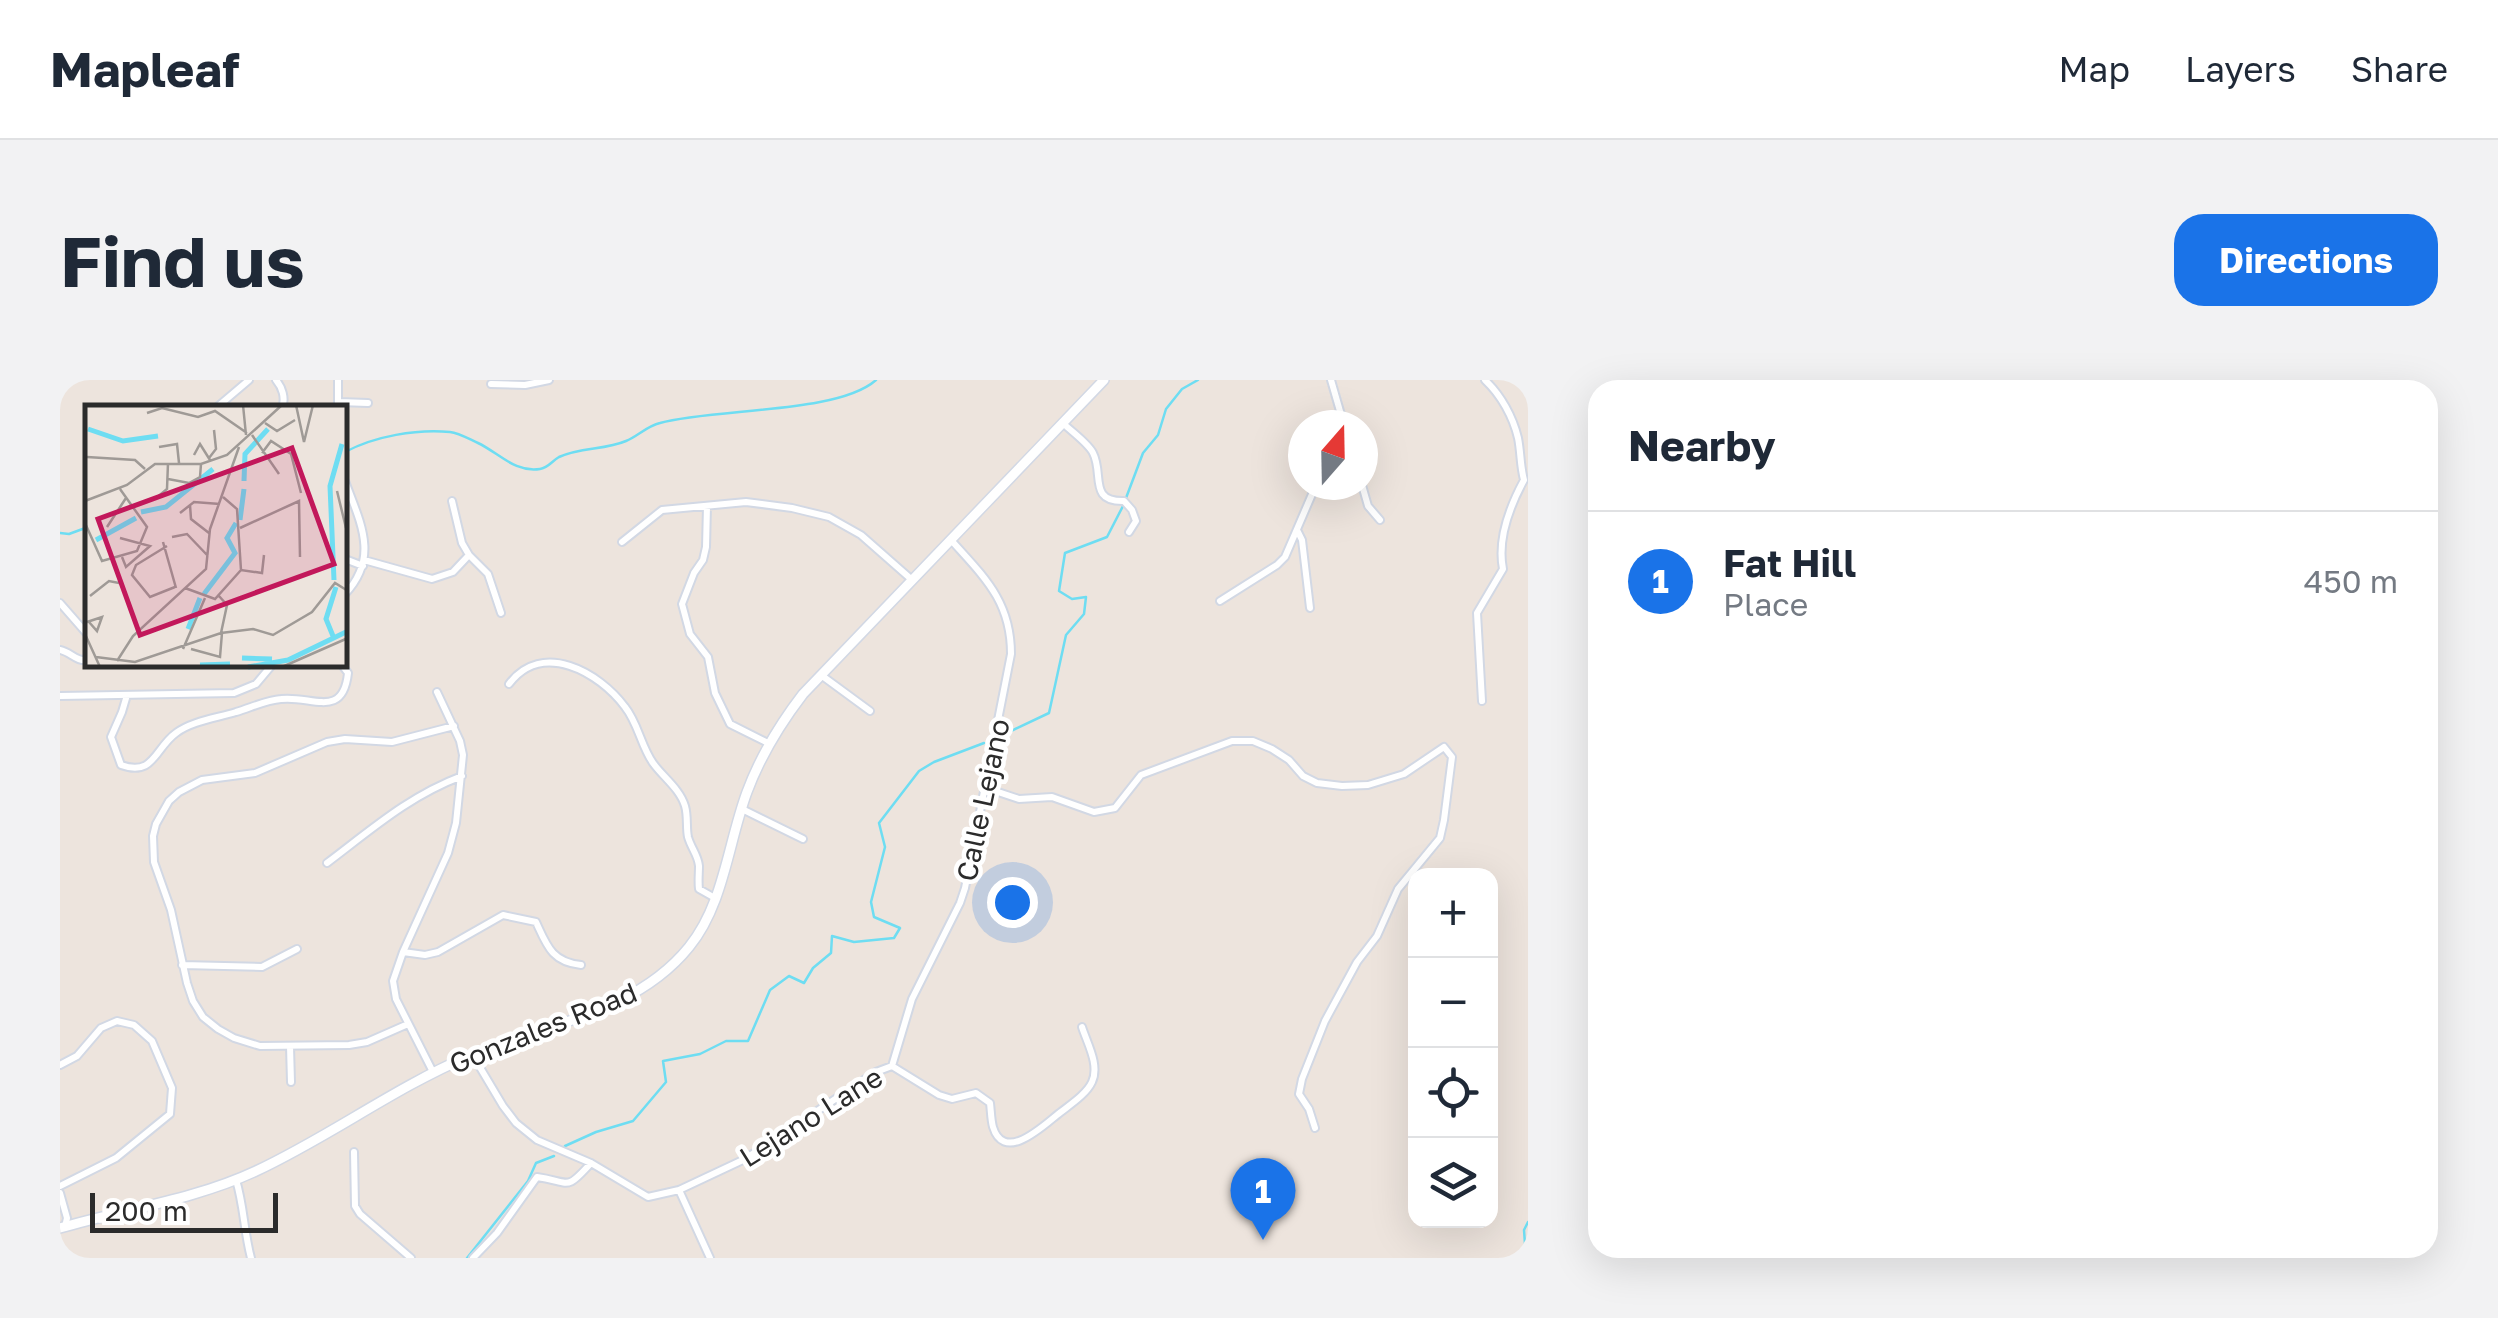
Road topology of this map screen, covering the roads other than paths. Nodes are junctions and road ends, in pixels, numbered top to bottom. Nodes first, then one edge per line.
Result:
1 (249, 380) edge
2 (276, 380) edge
3 (338, 380) edge
4 (549, 380) edge
5 (1104, 380) edge
6 (1331, 380) edge
7 (1485, 380) edge
8 (492, 384) dead end
9 (368, 403) dead end
10 (338, 404) edge
11 (220, 405) edge
12 (282, 405) edge
13 (1340, 410) edge
14 (1064, 424) junction
15 (348, 489) edge
16 (1309, 500) edge
17 (1366, 500) edge
18 (452, 501) dead end
19 (708, 505) junction
20 (1380, 520) dead end
21 (1296, 528) junction
22 (1129, 532) dead end
23 (951, 540) junction
24 (622, 542) dead end
25 (468, 555) junction
26 (348, 560) edge
27 (363, 563) junction
28 (911, 580) junction
29 (348, 591) edge
30 (1220, 601) dead end
31 (60, 603) edge
32 (1310, 608) dead end
33 (501, 613) dead end
34 (85, 632) edge
35 (60, 650) edge
36 (85, 660) edge
37 (270, 668) edge
38 (344, 668) edge
39 (820, 674) junction
40 (509, 684) dead end
41 (437, 692) dead end
42 (127, 695) junction
43 (60, 696) edge
44 (1482, 700) dead end
45 (870, 711) dead end
46 (454, 726) junction
47 (770, 744) junction
48 (462, 776) junction
49 (986, 788) junction
50 (742, 808) junction
51 (803, 839) dead end
52 (327, 863) dead end
53 (715, 898) junction
54 (297, 949) dead end
55 (403, 952) junction
56 (182, 965) junction
57 (581, 965) dead end
58 (408, 1024) junction
59 (1082, 1028) dead end
60 (290, 1046) junction
61 (472, 1054) junction
62 (60, 1065) edge
63 (892, 1066) junction
64 (433, 1072) junction
65 (292, 1082) dead end
66 (1315, 1128) dead end
67 (354, 1152) dead end
68 (590, 1163) junction
69 (236, 1180) junction
70 (60, 1189) edge
71 (679, 1190) junction
72 (62, 1225) edge
73 (251, 1258) edge
74 (411, 1258) edge
75 (474, 1258) edge
76 (710, 1258) edge

1 - 11 street
2 - 12 street
3 - 10 street
4 - 8 street
5 - 14 street, Gonzales Road
6 - 13 street
7 - 44 street
9 - 10 street
14 - 22 street
14 - 23 street, Gonzales Road
15 - 27 street
16 - 21 street
17 - 20 street
18 - 25 street
19 - 24 street
19 - 28 street
19 - 47 street
21 - 30 street
21 - 32 street
23 - 28 street, Gonzales Road
23 - 49 street, Calle Lejano
25 - 27 street
25 - 33 street
26 - 27 street
27 - 29 street
28 - 39 street, Gonzales Road
31 - 34 street
35 - 36 street
37 - 42 street
38 - 42 street
39 - 45 street
39 - 47 street, Gonzales Road
40 - 53 street
41 - 46 street
42 - 43 street
46 - 48 street
46 - 56 street
47 - 50 street, Gonzales Road
48 - 52 street
48 - 55 street
49 - 63 street, Calle Lejano
49 - 66 street
50 - 51 street
50 - 53 street, Gonzales Road
53 - 61 street, Gonzales Road
54 - 56 street
55 - 57 street
55 - 58 street
56 - 60 street
58 - 60 street
58 - 64 street
59 - 63 street, Lejano Lane
60 - 65 street
61 - 64 street, Gonzales Road
61 - 68 street, Lejano Lane
62 - 70 street
63 - 71 street, Lejano Lane
64 - 69 street, Gonzales Road
67 - 74 street
68 - 71 street, Lejano Lane
68 - 75 street
69 - 72 street, Gonzales Road
69 - 73 street
70 - 72 street
71 - 76 street

